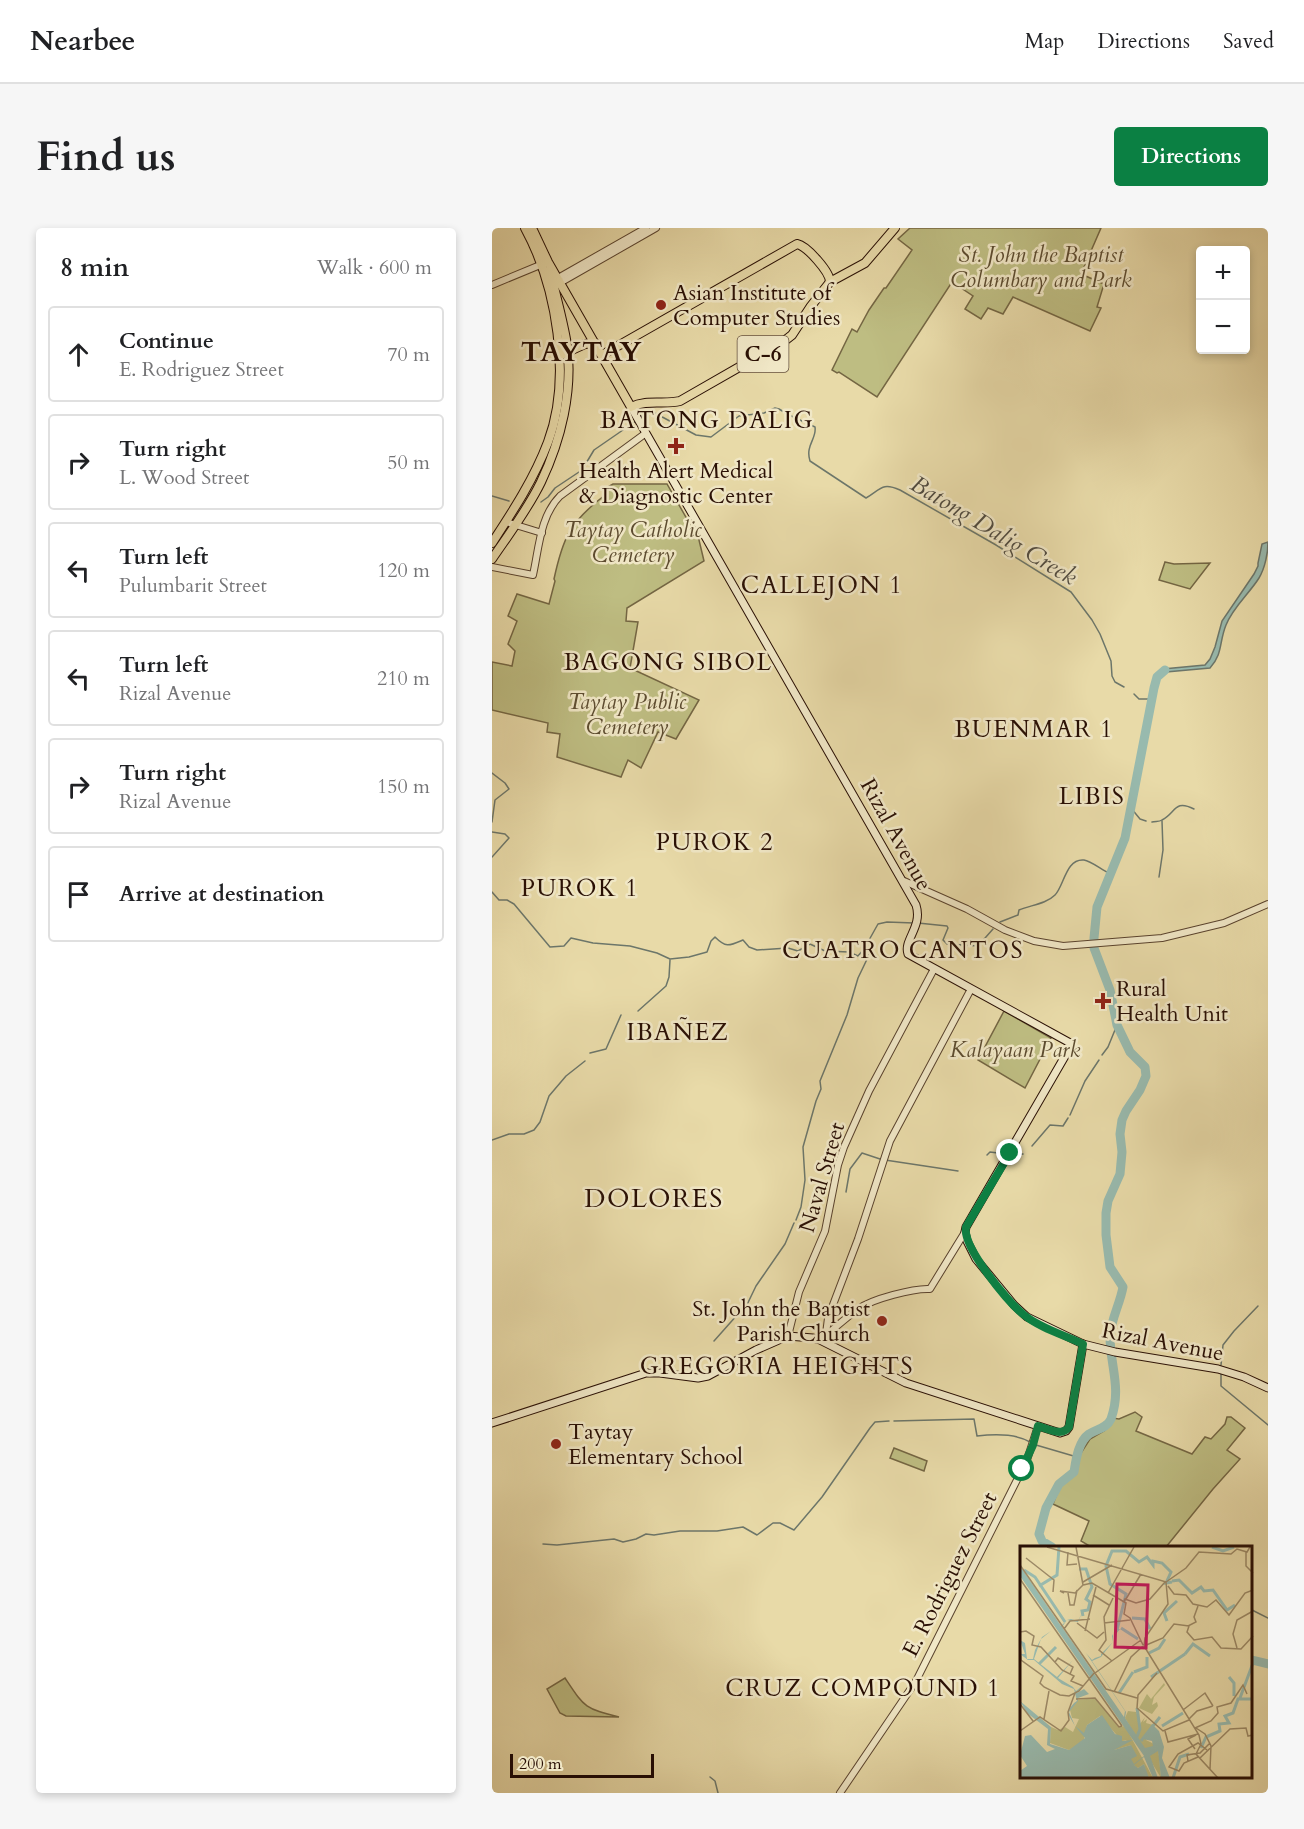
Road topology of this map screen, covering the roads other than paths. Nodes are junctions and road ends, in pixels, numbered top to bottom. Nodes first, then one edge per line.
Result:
1 (646, 228) edge
2 (656, 228) edge
3 (894, 228) edge
4 (528, 229) edge
5 (545, 263) junction
6 (826, 271) junction
7 (846, 273) junction
8 (830, 282) junction
9 (557, 283) junction
10 (492, 285) edge
11 (556, 309) junction
12 (595, 343) junction
13 (563, 354) junction
14 (602, 355) junction
15 (632, 407) junction
16 (646, 433) junction
17 (506, 522) junction
18 (514, 526) junction
19 (542, 532) junction
20 (492, 543) edge
21 (492, 559) edge
22 (492, 567) edge
23 (904, 881) junction
24 (1268, 904) edge
25 (934, 969) junction
26 (971, 989) junction
27 (965, 1232) junction
28 (788, 1336) junction
29 (823, 1337) junction
30 (1083, 1344) junction
31 (1268, 1388) edge
32 (492, 1423) edge
33 (1038, 1426) junction
34 (840, 1793) edge

1 - 9 street
2 - 9 street
3 - 7 main road, C-6
4 - 5 main road, Rizal Avenue
4 - 5 main road, Rizal Avenue
5 - 9 main road, Rizal Avenue
5 - 10 street
5 - 11 main road
6 - 7 main road
6 - 8 main road
6 - 14 main road
7 - 8 main road, C-6
8 - 15 main road, C-6
9 - 11 main road
9 - 12 main road, Rizal Avenue
11 - 13 main road
12 - 13 main road
12 - 14 main road, Rizal Avenue
13 - 17 main road
13 - 18 main road
14 - 15 main road, Rizal Avenue
15 - 16 main road, Rizal Avenue
16 - 19 street
16 - 23 main road, Rizal Avenue
17 - 18 street
17 - 20 main road
18 - 19 street
18 - 21 main road
19 - 22 street
23 - 24 street
23 - 25 main road, Rizal Avenue
25 - 26 main road, Rizal Avenue
25 - 28 street, Naval Street
26 - 27 main road, Rizal Avenue
26 - 29 street
27 - 29 street
27 - 30 main road, Rizal Avenue
28 - 29 main road
28 - 32 main road
29 - 33 main road
30 - 31 main road, Rizal Avenue
30 - 33 main road
33 - 34 street, E. Rodriguez Street

